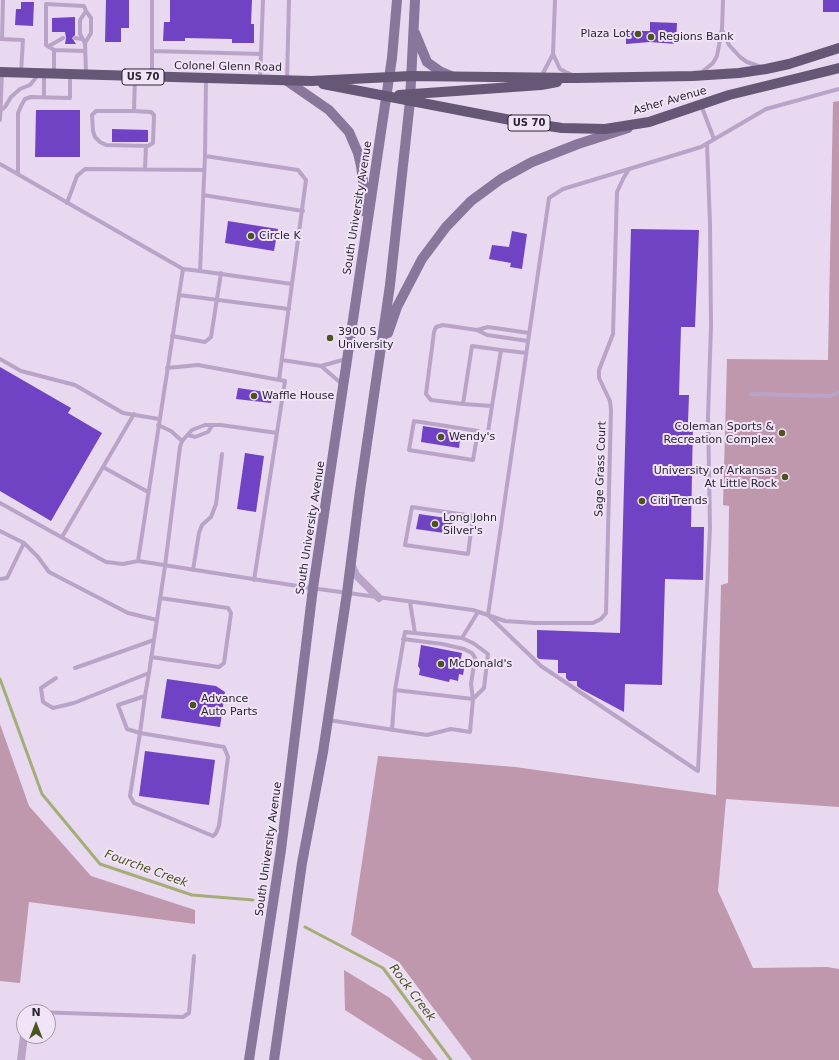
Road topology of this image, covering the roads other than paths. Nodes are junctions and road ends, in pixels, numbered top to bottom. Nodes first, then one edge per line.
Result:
1 (3, 0) edge
2 (152, 0) edge
3 (263, 0) edge
4 (289, 0) edge
5 (397, 0) edge
6 (416, 0) edge
7 (555, 0) edge
8 (723, 0) edge
9 (86, 11) junction
10 (722, 29) junction
11 (414, 30) junction
12 (63, 38) dead end
13 (75, 38) dead end
14 (82, 38) junction
15 (1, 39) edge
16 (85, 43) junction
17 (49, 46) junction
18 (839, 48) edge
19 (54, 50) junction
20 (85, 51) junction
21 (152, 51) junction
22 (260, 54) junction
23 (553, 54) junction
24 (839, 68) edge
25 (766, 69) junction
26 (1, 73) edge
27 (21, 73) junction
28 (45, 74) junction
29 (70, 76) junction
30 (86, 76) junction
31 (390, 76) junction
32 (411, 76) junction
33 (451, 76) junction
34 (693, 76) junction
35 (135, 77) junction
36 (541, 77) junction
37 (152, 78) junction
38 (576, 78) junction
39 (206, 79) junction
40 (260, 80) junction
41 (287, 81) junction
42 (311, 81) junction
43 (839, 89) edge
44 (386, 96) junction
45 (44, 97) junction
46 (411, 97) junction
47 (701, 105) junction
48 (0, 111) edge
49 (134, 112) junction
50 (0, 120) edge
51 (649, 122) junction
52 (714, 139) junction
53 (707, 144) junction
54 (146, 146) junction
55 (205, 156) junction
56 (0, 164) edge
57 (629, 168) junction
58 (146, 169) junction
59 (204, 170) junction
60 (18, 174) junction
61 (203, 195) junction
62 (67, 203) junction
63 (302, 211) junction
64 (364, 244) junction
65 (183, 269) junction
66 (200, 271) junction
67 (221, 273) junction
68 (292, 284) junction
69 (179, 295) junction
70 (217, 300) junction
71 (289, 309) junction
72 (477, 330) junction
73 (529, 333) junction
74 (172, 336) junction
75 (528, 341) junction
76 (501, 350) junction
77 (526, 353) junction
78 (0, 359) edge
79 (348, 359) junction
80 (282, 360) junction
81 (321, 366) junction
82 (167, 368) junction
83 (377, 375) junction
84 (279, 380) junction
85 (344, 385) junction
86 (839, 392) edge
87 (751, 394) dead end
88 (463, 404) junction
89 (492, 406) junction
90 (134, 414) junction
91 (159, 419) junction
92 (158, 426) junction
93 (212, 426) junction
94 (488, 432) dead end
95 (277, 433) junction
96 (188, 435) junction
97 (182, 441) junction
98 (222, 454) dead end
99 (473, 460) joint
100 (103, 467) junction
101 (148, 492) junction
102 (0, 503) edge
103 (0, 532) edge
104 (62, 537) junction
105 (24, 543) junction
106 (405, 545) joint
107 (138, 561) junction
108 (351, 564) junction
109 (165, 566) junction
110 (193, 570) junction
111 (0, 579) edge
112 (254, 580) junction
113 (313, 588) junction
114 (347, 593) junction
115 (160, 598) junction
116 (378, 598) junction
117 (410, 602) junction
118 (478, 612) junction
119 (488, 615) junction
120 (157, 620) junction
121 (415, 633) junction
122 (462, 638) junction
123 (154, 640) junction
124 (403, 640) junction
125 (151, 656) junction
126 (75, 668) dead end
127 (149, 673) junction
128 (56, 678) dead end
129 (395, 690) junction
130 (146, 696) junction
131 (473, 699) junction
132 (328, 720) junction
133 (392, 730) junction
134 (140, 733) junction
135 (194, 956) dead end
136 (56, 1013) edge
137 (23, 1044) edge
138 (20, 1060) edge
139 (249, 1060) edge
140 (274, 1060) edge

1 - 15 lane
2 - 21 lane
3 - 22 lane
4 - 41 lane
5 - 31 main road, South University Avenue
6 - 11 main road
7 - 23 lane
8 - 10 lane
9 - 14 lane
9 - 16 lane
9 - 17 lane
10 - 25 lane
10 - 34 lane
11 - 32 main road
11 - 33 main road
12 - 17 lane
13 - 14 lane
14 - 16 lane
15 - 27 lane
16 - 20 lane
17 - 19 lane
18 - 25 main road, Asher Avenue / US 70
19 - 20 lane
19 - 28 lane
20 - 30 lane
21 - 22 lane
21 - 37 lane
22 - 40 lane
23 - 36 lane
23 - 38 lane
24 - 47 main road, Asher Avenue / US 70
25 - 34 main road, Asher Avenue / US 70
26 - 27 main road, Colonel Glenn Road / US 70
26 - 48 lane
27 - 28 main road, Colonel Glenn Road / US 70
28 - 29 main road, Colonel Glenn Road / US 70
28 - 45 lane
28 - 48 lane
29 - 30 main road, Colonel Glenn Road / US 70
29 - 45 lane
30 - 35 main road, Colonel Glenn Road / US 70
31 - 32 main road, Asher Avenue / US 70
31 - 42 main road, Colonel Glenn Road / US 70
31 - 44 main road, South University Avenue
32 - 33 main road, Asher Avenue / US 70
32 - 46 main road
33 - 36 main road, Asher Avenue / US 70
34 - 38 main road, Asher Avenue / US 70
35 - 37 main road, Colonel Glenn Road / US 70
35 - 49 lane
36 - 38 main road, Asher Avenue / US 70
37 - 39 main road, Colonel Glenn Road / US 70
38 - 46 main road
39 - 40 main road, Colonel Glenn Road / US 70
39 - 55 lane
40 - 41 main road, Colonel Glenn Road / US 70
41 - 42 main road, Colonel Glenn Road / US 70
41 - 64 main road
42 - 44 main road, Colonel Glenn Road / US 70
43 - 52 lane
44 - 46 main road, Colonel Glenn Road
44 - 64 main road, South University Avenue
45 - 60 lane
46 - 51 main road, Asher Avenue / US 70
46 - 83 main road
47 - 51 main road, Asher Avenue / US 70
47 - 52 lane
48 - 50 lane
49 - 54 lane
49 - 54 lane
51 - 83 main road
52 - 53 lane
53 - 57 lane
53 - 119 lane
54 - 58 lane
55 - 59 lane
55 - 63 lane
56 - 60 lane
57 - 73 lane
57 - 119 lane, Sage Grass Court
58 - 59 lane
58 - 62 lane
59 - 61 lane
60 - 62 lane
61 - 63 lane
61 - 66 lane
62 - 65 lane
63 - 68 lane
64 - 79 main road, South University Avenue
65 - 66 lane
65 - 69 lane
66 - 67 lane
67 - 68 lane
67 - 70 lane
68 - 71 lane
69 - 70 lane
69 - 74 lane
70 - 71 lane
70 - 74 lane
71 - 80 lane
72 - 73 lane
72 - 75 lane
72 - 88 lane
73 - 75 lane
74 - 82 lane
75 - 77 lane
76 - 77 lane
76 - 88 lane
76 - 89 lane
77 - 119 lane
78 - 90 lane
79 - 81 lane
79 - 85 main road, South University Avenue
80 - 81 lane
80 - 84 lane
81 - 85 lane
82 - 84 lane
82 - 91 lane
83 - 108 main road
84 - 95 lane
85 - 113 main road, South University Avenue
86 - 87 lane
88 - 89 lane
89 - 94 lane
90 - 91 lane
90 - 100 lane
91 - 92 lane
92 - 97 lane
92 - 101 lane
93 - 95 lane
93 - 96 lane
93 - 96 lane
95 - 112 lane
96 - 97 lane
97 - 109 lane
98 - 110 lane
99 - 99 lane
100 - 101 lane
100 - 104 lane
101 - 107 lane
102 - 104 lane, Sage Grass Court
103 - 105 lane
104 - 107 lane, Sage Grass Court
105 - 111 lane
105 - 120 lane
106 - 106 lane
107 - 109 lane, Sage Grass Court
108 - 114 main road
108 - 116 street
109 - 110 lane, Sage Grass Court
109 - 115 lane
110 - 112 lane, Sage Grass Court
112 - 113 lane, Sage Grass Court
113 - 114 lane, Sage Grass Court
113 - 139 main road, South University Avenue
114 - 116 lane, Sage Grass Court
114 - 132 main road
115 - 120 lane
115 - 125 lane
116 - 117 lane, Sage Grass Court
117 - 118 lane, Sage Grass Court
117 - 121 lane
118 - 119 lane, Sage Grass Court
118 - 122 lane
120 - 123 lane
121 - 122 lane
121 - 124 lane
122 - 131 lane
123 - 125 lane
123 - 126 lane
124 - 129 lane
124 - 131 lane
125 - 127 lane
127 - 128 lane
127 - 130 lane
129 - 131 lane
129 - 133 lane
130 - 134 lane
130 - 134 lane
131 - 133 lane
132 - 133 lane
132 - 140 main road
134 - 134 lane
135 - 136 lane
137 - 138 street

